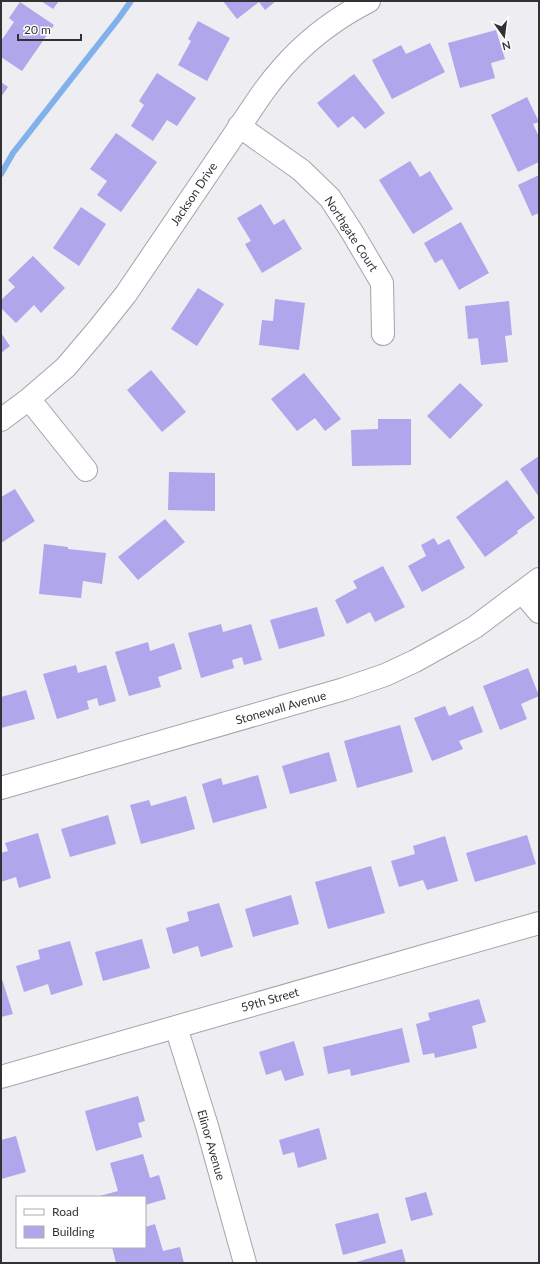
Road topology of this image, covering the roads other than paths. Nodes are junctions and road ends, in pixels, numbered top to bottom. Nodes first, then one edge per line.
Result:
1 (369, 1) edge
2 (239, 126) junction
3 (383, 334) dead end
4 (29, 400) junction
5 (1, 420) edge
6 (86, 470) dead end
7 (539, 579) edge
8 (522, 592) junction
9 (539, 612) edge
10 (1, 788) edge
11 (539, 923) edge
12 (176, 1027) junction
13 (1, 1077) edge
14 (244, 1263) edge

1 - 2 street, Jackson Drive
2 - 3 street, Northgate Court
2 - 4 street, Jackson Drive
4 - 5 street, Jackson Drive
4 - 6 street
7 - 8 street, Stonewall Avenue
8 - 9 street
8 - 10 street, Stonewall Avenue
11 - 12 street, 59th Street
12 - 13 street, 59th Street
12 - 14 street, Elinor Avenue

